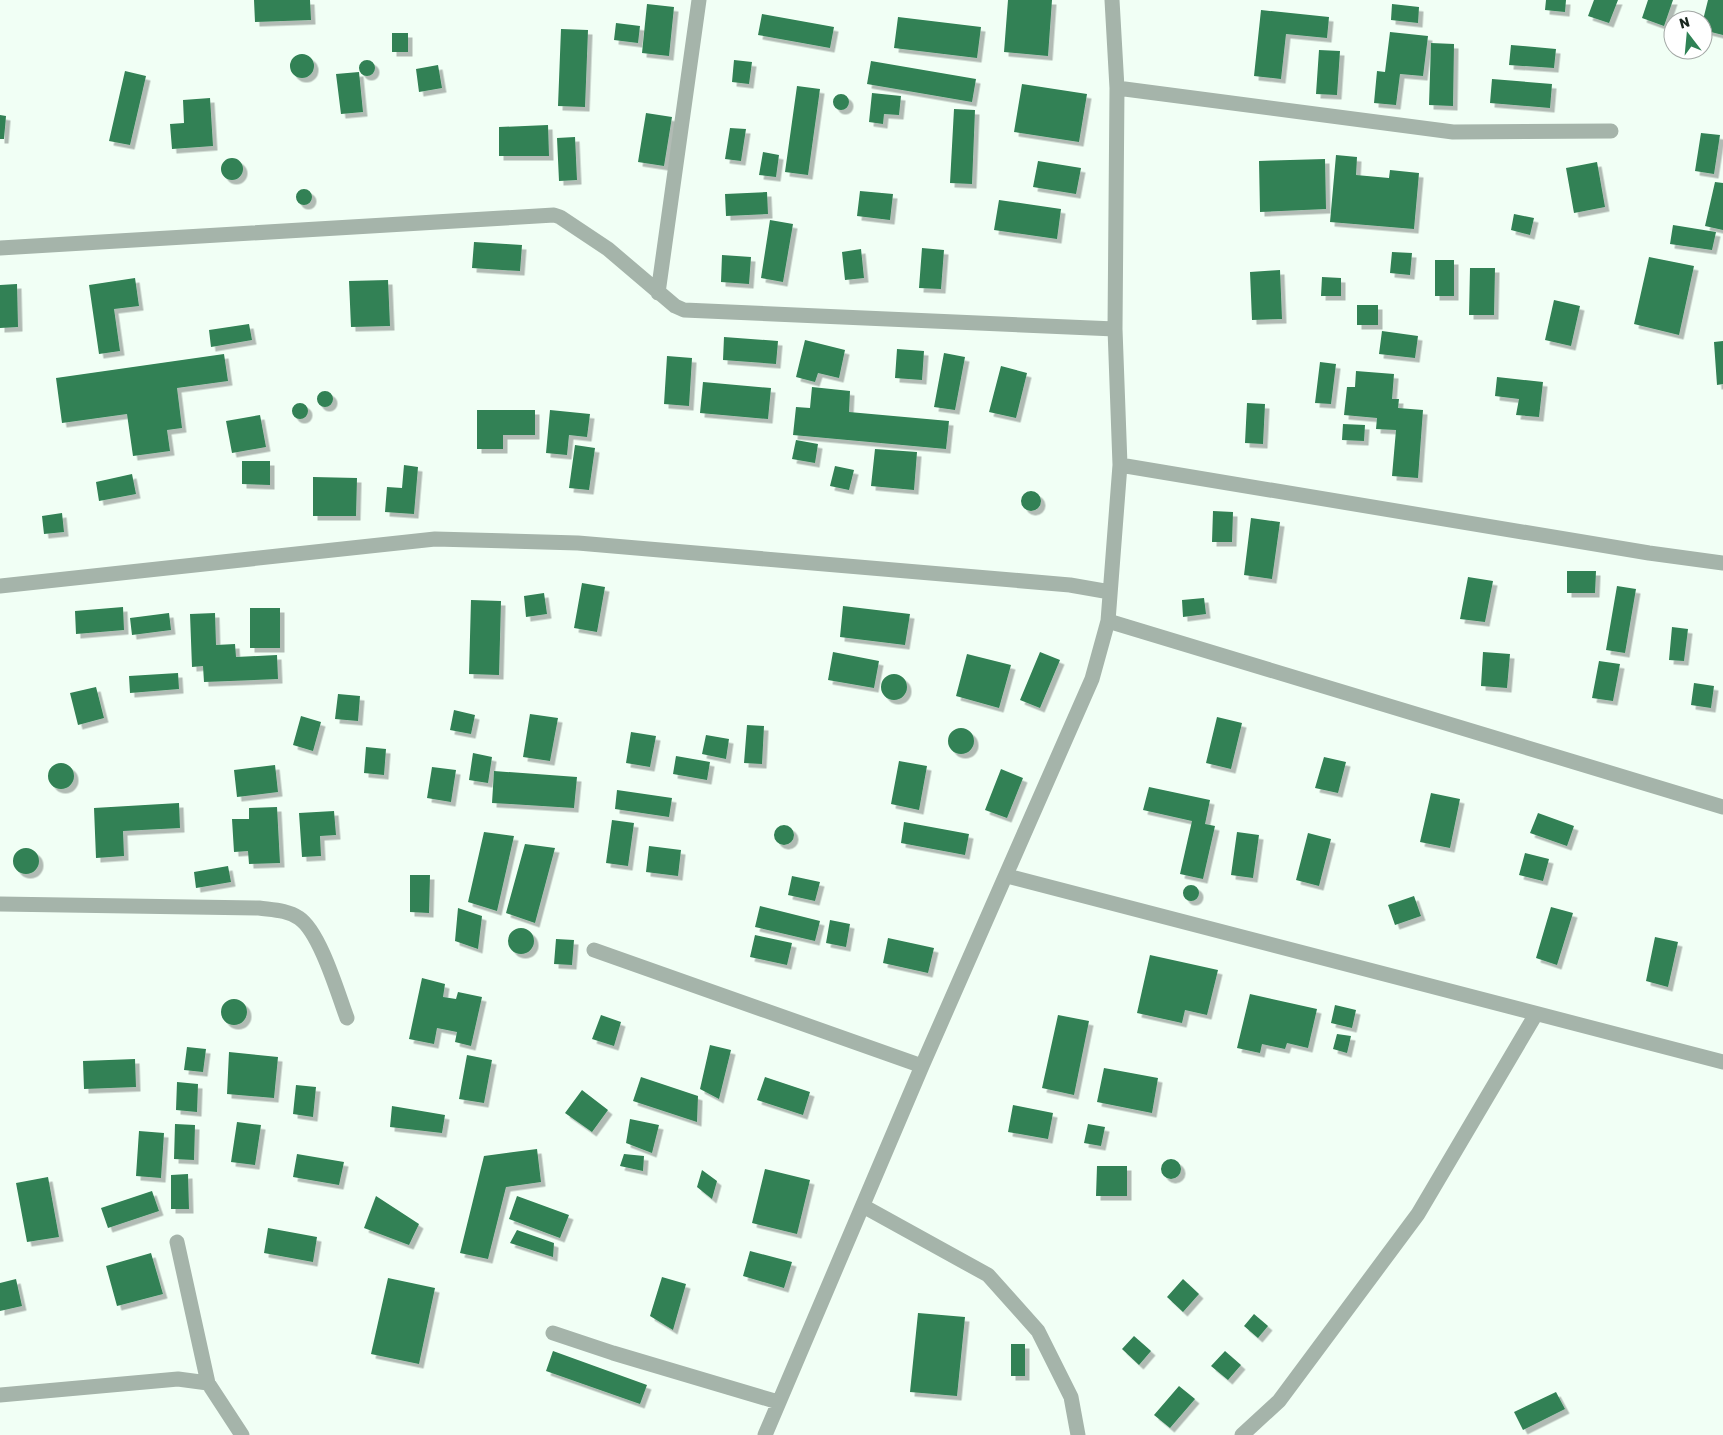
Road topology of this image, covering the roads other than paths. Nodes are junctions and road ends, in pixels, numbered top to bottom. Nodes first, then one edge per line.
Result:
1 (699, 0) edge
2 (1112, 0) edge
3 (1117, 88) junction
4 (1611, 130) dead end
5 (0, 248) edge
6 (658, 292) junction
7 (1116, 329) junction
8 (1120, 465) junction
9 (1723, 563) edge
10 (0, 586) edge
11 (1110, 592) junction
12 (1108, 621) junction
13 (1723, 807) edge
14 (1007, 876) junction
15 (0, 904) edge
16 (594, 950) dead end
17 (1536, 1014) junction
18 (347, 1018) dead end
19 (1723, 1062) edge
20 (922, 1066) junction
21 (863, 1206) junction
22 (177, 1242) dead end
23 (553, 1333) dead end
24 (208, 1383) junction
25 (0, 1395) edge
26 (778, 1402) junction
27 (242, 1435) edge
28 (765, 1435) edge
29 (1078, 1435) edge
30 (1242, 1435) edge

1 - 6 street
2 - 3 street
3 - 4 street
3 - 7 street
5 - 6 street
6 - 7 street
7 - 8 street
8 - 9 street
8 - 11 street
10 - 11 street
11 - 12 street
12 - 13 street
12 - 14 street
14 - 17 street
14 - 20 street
15 - 18 street
16 - 20 street
17 - 19 street
17 - 30 street
20 - 21 street
21 - 26 street
21 - 29 street
22 - 24 street
23 - 26 street
24 - 25 street
24 - 27 street
26 - 28 street

